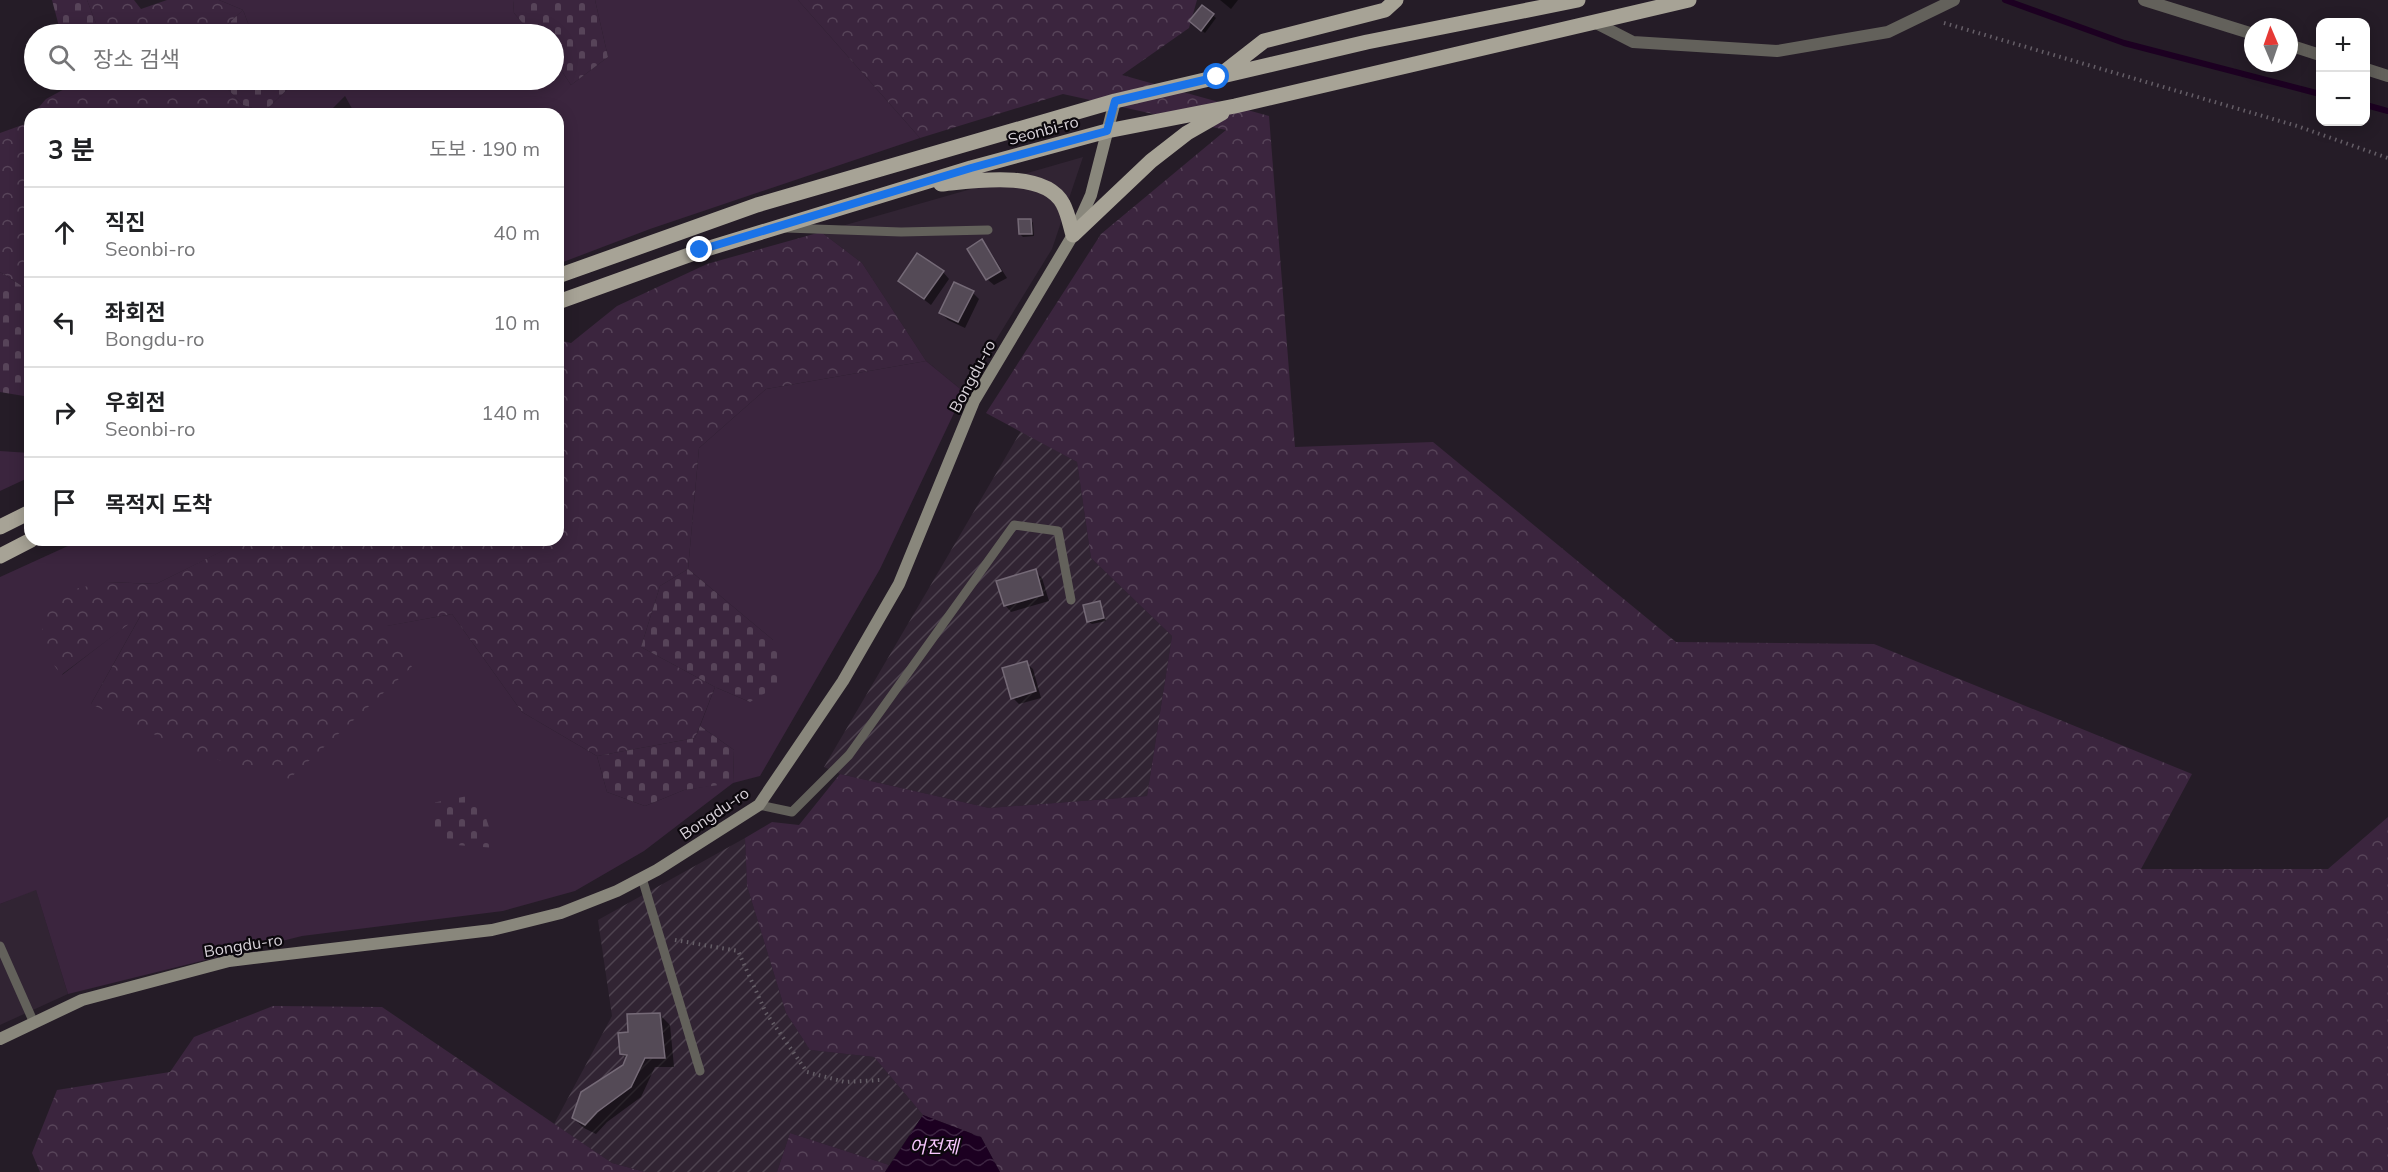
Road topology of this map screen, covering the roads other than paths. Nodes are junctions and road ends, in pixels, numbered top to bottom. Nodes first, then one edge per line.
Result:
1 (1396, 0) edge
2 (1578, 0) edge
3 (1689, 0) edge
4 (2144, 0) edge
5 (1951, 1) edge
6 (1594, 22) junction
7 (2244, 31) edge
8 (2298, 48) edge
9 (2316, 54) edge
10 (2370, 70) edge
11 (2388, 76) edge
12 (1217, 77) junction
13 (1115, 101) junction
14 (1235, 106) junction
15 (1107, 131) junction
16 (906, 188) junction
17 (775, 228) junction
18 (988, 230) dead end
19 (1073, 235) junction
20 (564, 274) edge
21 (564, 300) edge
22 (24, 515) edge
23 (0, 527) edge
24 (24, 544) edge
25 (0, 556) edge
26 (1071, 600) dead end
27 (759, 804) junction
28 (642, 878) junction
29 (0, 946) edge
30 (34, 1023) junction
31 (0, 1039) edge
32 (700, 1071) dead end

1 - 12 main road
2 - 12 main road, Seonbi-ro
3 - 6 main road, Seonbi-ro
4 - 7 street
5 - 6 street
6 - 14 main road, Seonbi-ro
8 - 9 street
10 - 11 street
12 - 13 main road, Seonbi-ro
13 - 15 main road, Bongdu-ro
13 - 20 main road, Seonbi-ro
14 - 15 main road, Seonbi-ro
14 - 19 main road
15 - 16 main road, Seonbi-ro
15 - 19 main road, Bongdu-ro
16 - 17 main road, Seonbi-ro
16 - 19 main road
17 - 18 lane
17 - 21 main road, Seonbi-ro
19 - 27 main road, Bongdu-ro
22 - 23 main road
24 - 25 main road
26 - 27 lane
27 - 28 main road, Bongdu-ro
28 - 30 main road, Bongdu-ro
28 - 32 lane
29 - 30 lane
30 - 31 main road, Bongdu-ro

